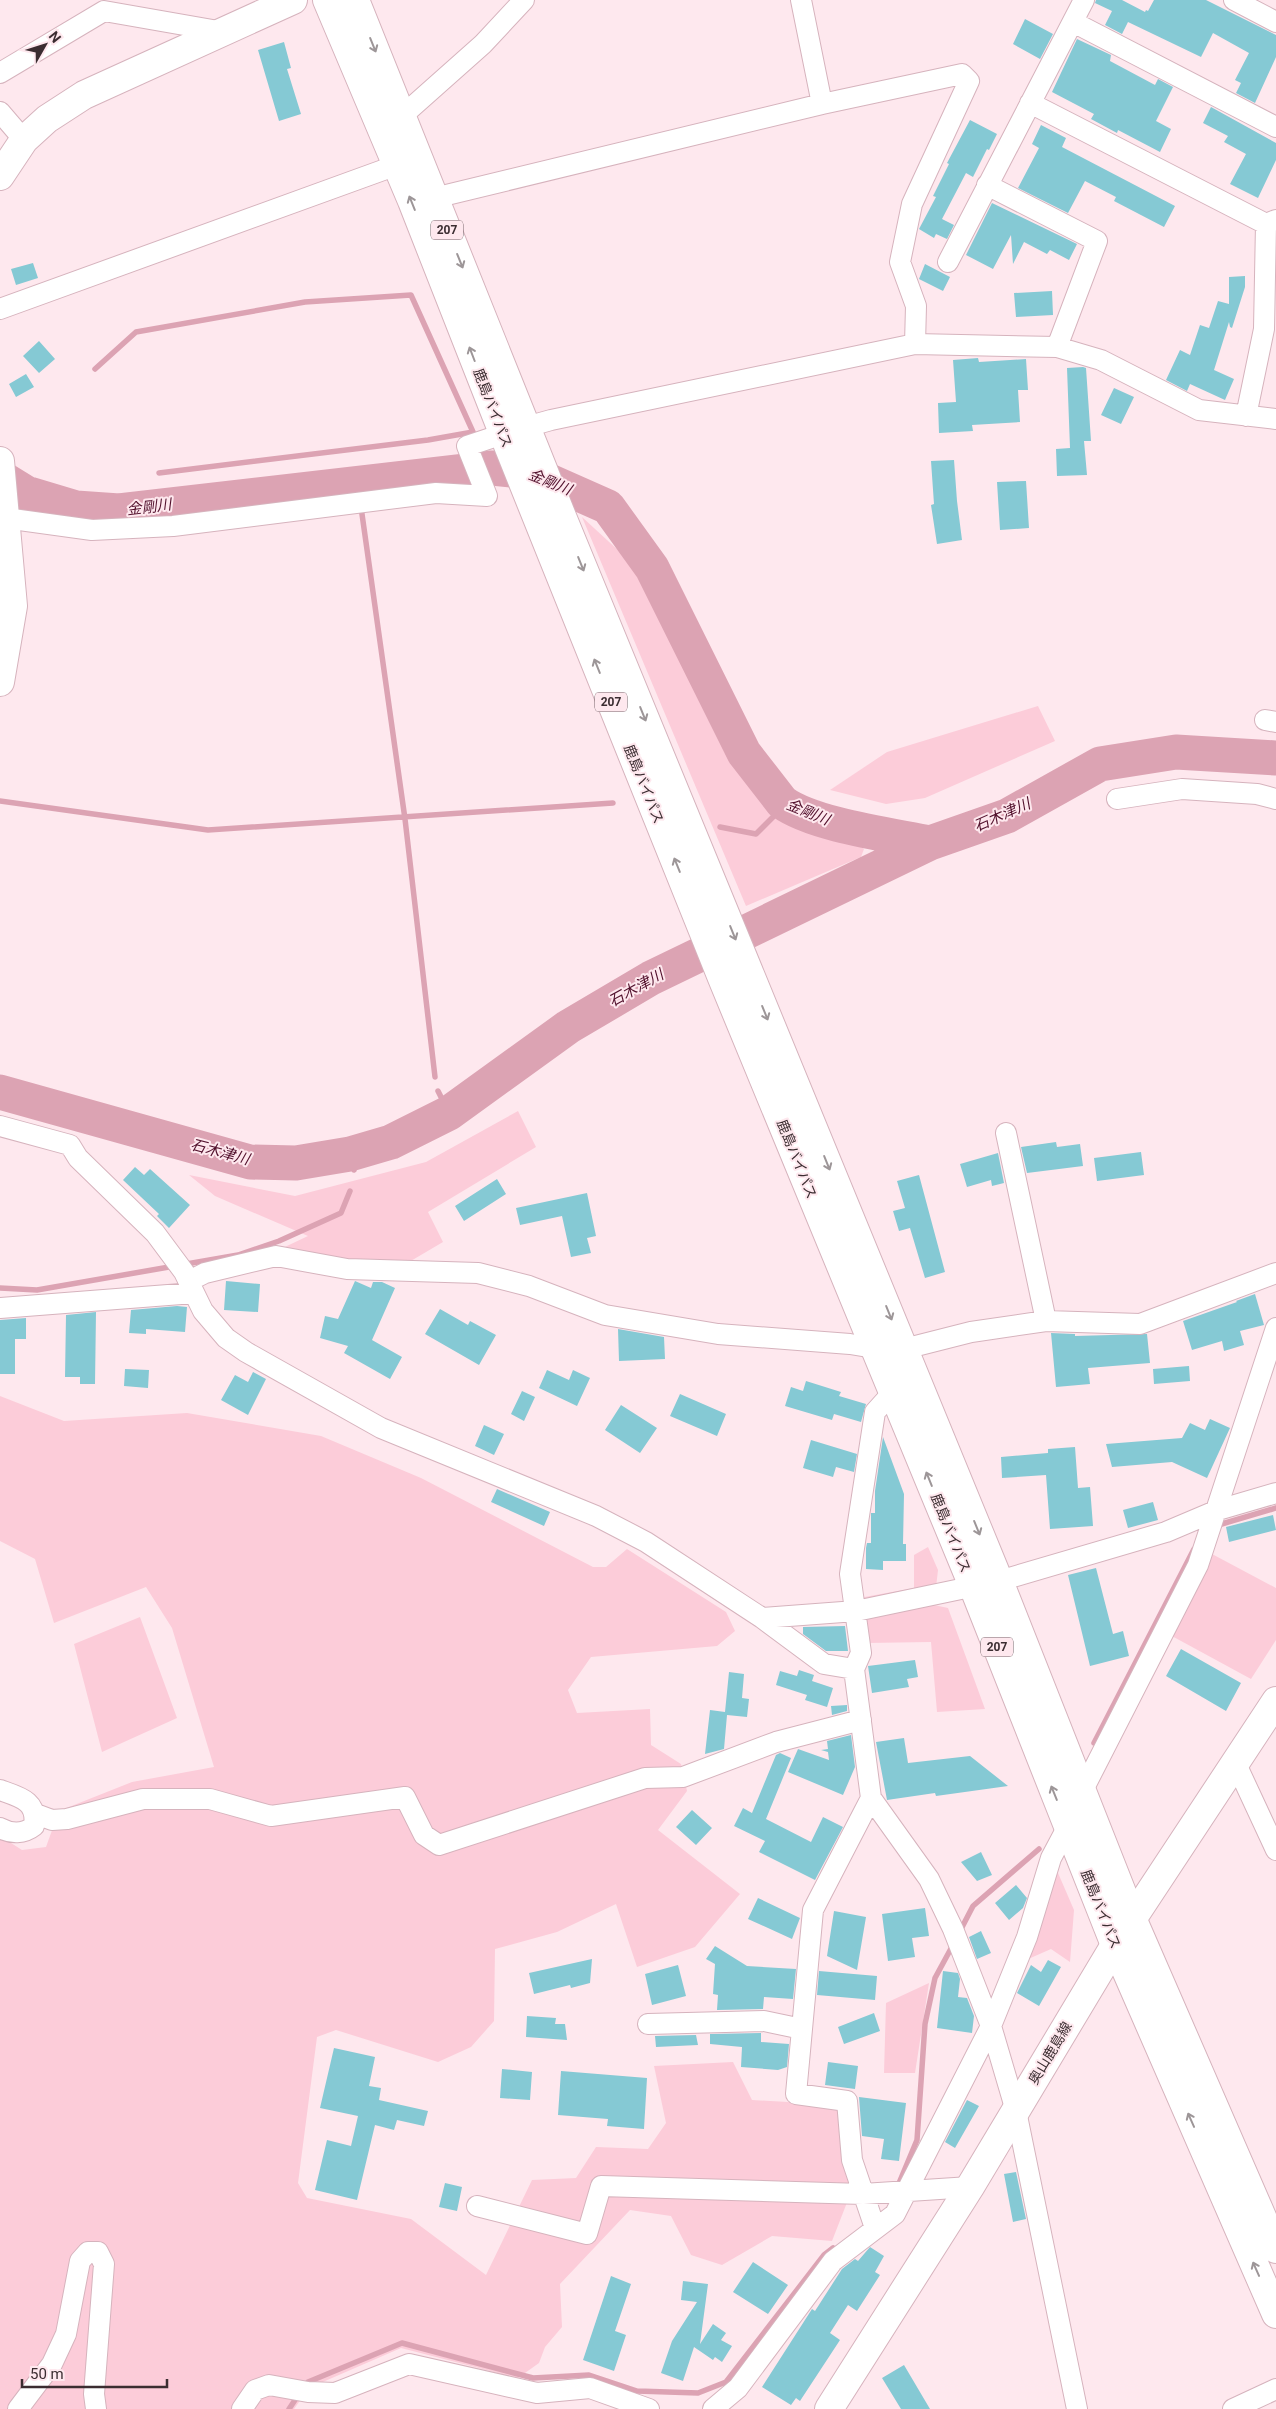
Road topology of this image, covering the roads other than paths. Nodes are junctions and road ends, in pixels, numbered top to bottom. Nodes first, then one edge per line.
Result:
1 (293, 0) edge
2 (327, 0) edge
3 (355, 0) edge
4 (524, 0) edge
5 (801, 0) edge
6 (1084, 0) edge
7 (1234, 0) edge
8 (1073, 22) junction
9 (1276, 22) edge
10 (224, 32) junction
11 (0, 73) edge
12 (1030, 103) junction
13 (822, 104) junction
14 (0, 112) edge
15 (402, 116) junction
16 (1276, 127) edge
17 (24, 140) junction
18 (397, 165) junction
19 (0, 176) edge
20 (987, 185) junction
21 (434, 198) junction
22 (1271, 222) edge
23 (948, 262) dead end
24 (0, 309) edge
25 (915, 344) junction
26 (1057, 348) junction
27 (1246, 416) junction
28 (1276, 419) edge
29 (513, 437) junction
30 (0, 461) edge
31 (5, 510) junction
32 (0, 682) edge
33 (1276, 799) edge
34 (1117, 800) dead end
35 (734, 973) junction
36 (0, 1126) edge
37 (1006, 1134) dead end
38 (1276, 1273) edge
39 (185, 1275) junction
40 (0, 1308) edge
41 (1046, 1321) junction
42 (1276, 1328) edge
43 (874, 1348) junction
44 (904, 1349) junction
45 (893, 1392) junction
46 (1276, 1494) edge
47 (1214, 1521) junction
48 (999, 1581) junction
49 (973, 1586) junction
50 (856, 1611) junction
51 (762, 1618) junction
52 (854, 1670) junction
53 (1276, 1701) edge
54 (862, 1720) junction
55 (1236, 1764) junction
56 (0, 1790) edge
57 (1083, 1790) junction
58 (871, 1798) junction
59 (36, 1814) junction
60 (1068, 1826) junction
61 (0, 1828) edge
62 (1276, 1850) edge
63 (1132, 1918) junction
64 (1115, 1945) junction
65 (648, 2024) dead end
66 (990, 2026) junction
67 (802, 2029) junction
68 (1016, 2111) junction
69 (970, 2187) junction
70 (909, 2190) junction
71 (863, 2194) junction
72 (477, 2206) dead end
73 (873, 2221) junction
74 (1276, 2249) edge
75 (1276, 2314) edge
76 (1276, 2390) edge
77 (18, 2409) edge
78 (96, 2409) edge
79 (242, 2409) edge
80 (649, 2409) edge
81 (713, 2409) edge
82 (829, 2409) edge
83 (1077, 2409) edge
84 (1233, 2409) edge

1 - 10 main road
2 - 18 main road, 鹿島バイパス / 207
3 -> 15 main road, 鹿島バイパス / 207
4 - 15 street
5 - 13 street
6 - 8 street
7 - 9 street
8 - 12 street
8 - 16 street
10 - 11 street
10 - 17 main road
12 - 20 street
12 - 22 street
13 - 21 street
13 - 25 street
14 - 17 street
15 - 21 main road, 鹿島バイパス / 207
17 - 19 main road
18 - 24 street
29 -> 18 main road, 鹿島バイパス / 207
20 - 23 street
20 - 26 street
21 -> 29 main road, 鹿島バイパス / 207
22 - 27 street
25 - 26 street
25 - 29 street
26 - 27 street
27 - 28 street
29 - 31 street
35 -> 29 main road, 鹿島バイパス / 207
29 -> 35 main road, 鹿島バイパス / 207
30 - 31 main road
31 - 32 main road
33 - 34 street
35 - 43 main road, 鹿島バイパス / 207
35 -> 44 main road, 鹿島バイパス / 207
36 - 39 street
37 - 41 street
38 - 41 street
39 - 40 street
39 - 43 street
39 - 51 street
41 - 44 street
42 - 47 street
43 - 45 main road, 鹿島バイパス / 207
44 -> 48 main road, 鹿島バイパス / 207
49 -> 45 main road, 鹿島バイパス / 207
45 - 50 street
46 - 47 street
47 - 48 street
47 - 57 street
48 - 49 street
48 - 57 main road, 鹿島バイパス / 207
49 - 50 street
60 -> 49 main road, 鹿島バイパス / 207
50 - 51 street
50 - 52 street
51 - 52 street
52 - 54 street
53 - 55 main road, 奥山鹿島線
54 - 58 street
54 - 59 street
55 - 62 street
55 - 63 main road, 奥山鹿島線
56 - 59 street
57 - 63 main road, 鹿島バイパス / 207
58 - 66 street
58 - 67 street
59 - 61 street
60 - 64 main road, 鹿島バイパス / 207
60 - 66 street
63 - 64 main road, 奥山鹿島線
63 - 74 main road, 鹿島バイパス / 207
64 - 68 main road, 奥山鹿島線
75 -> 64 main road, 鹿島バイパス / 207
65 - 67 street
66 - 68 street
66 - 70 street
67 - 71 street
68 - 69 main road, 奥山鹿島線
68 - 83 street
69 - 70 street
69 - 82 main road, 奥山鹿島線
70 - 71 street
70 - 73 street
71 - 72 street
71 - 73 street
73 - 81 street
76 - 84 street
77 - 78 street
79 - 80 street

